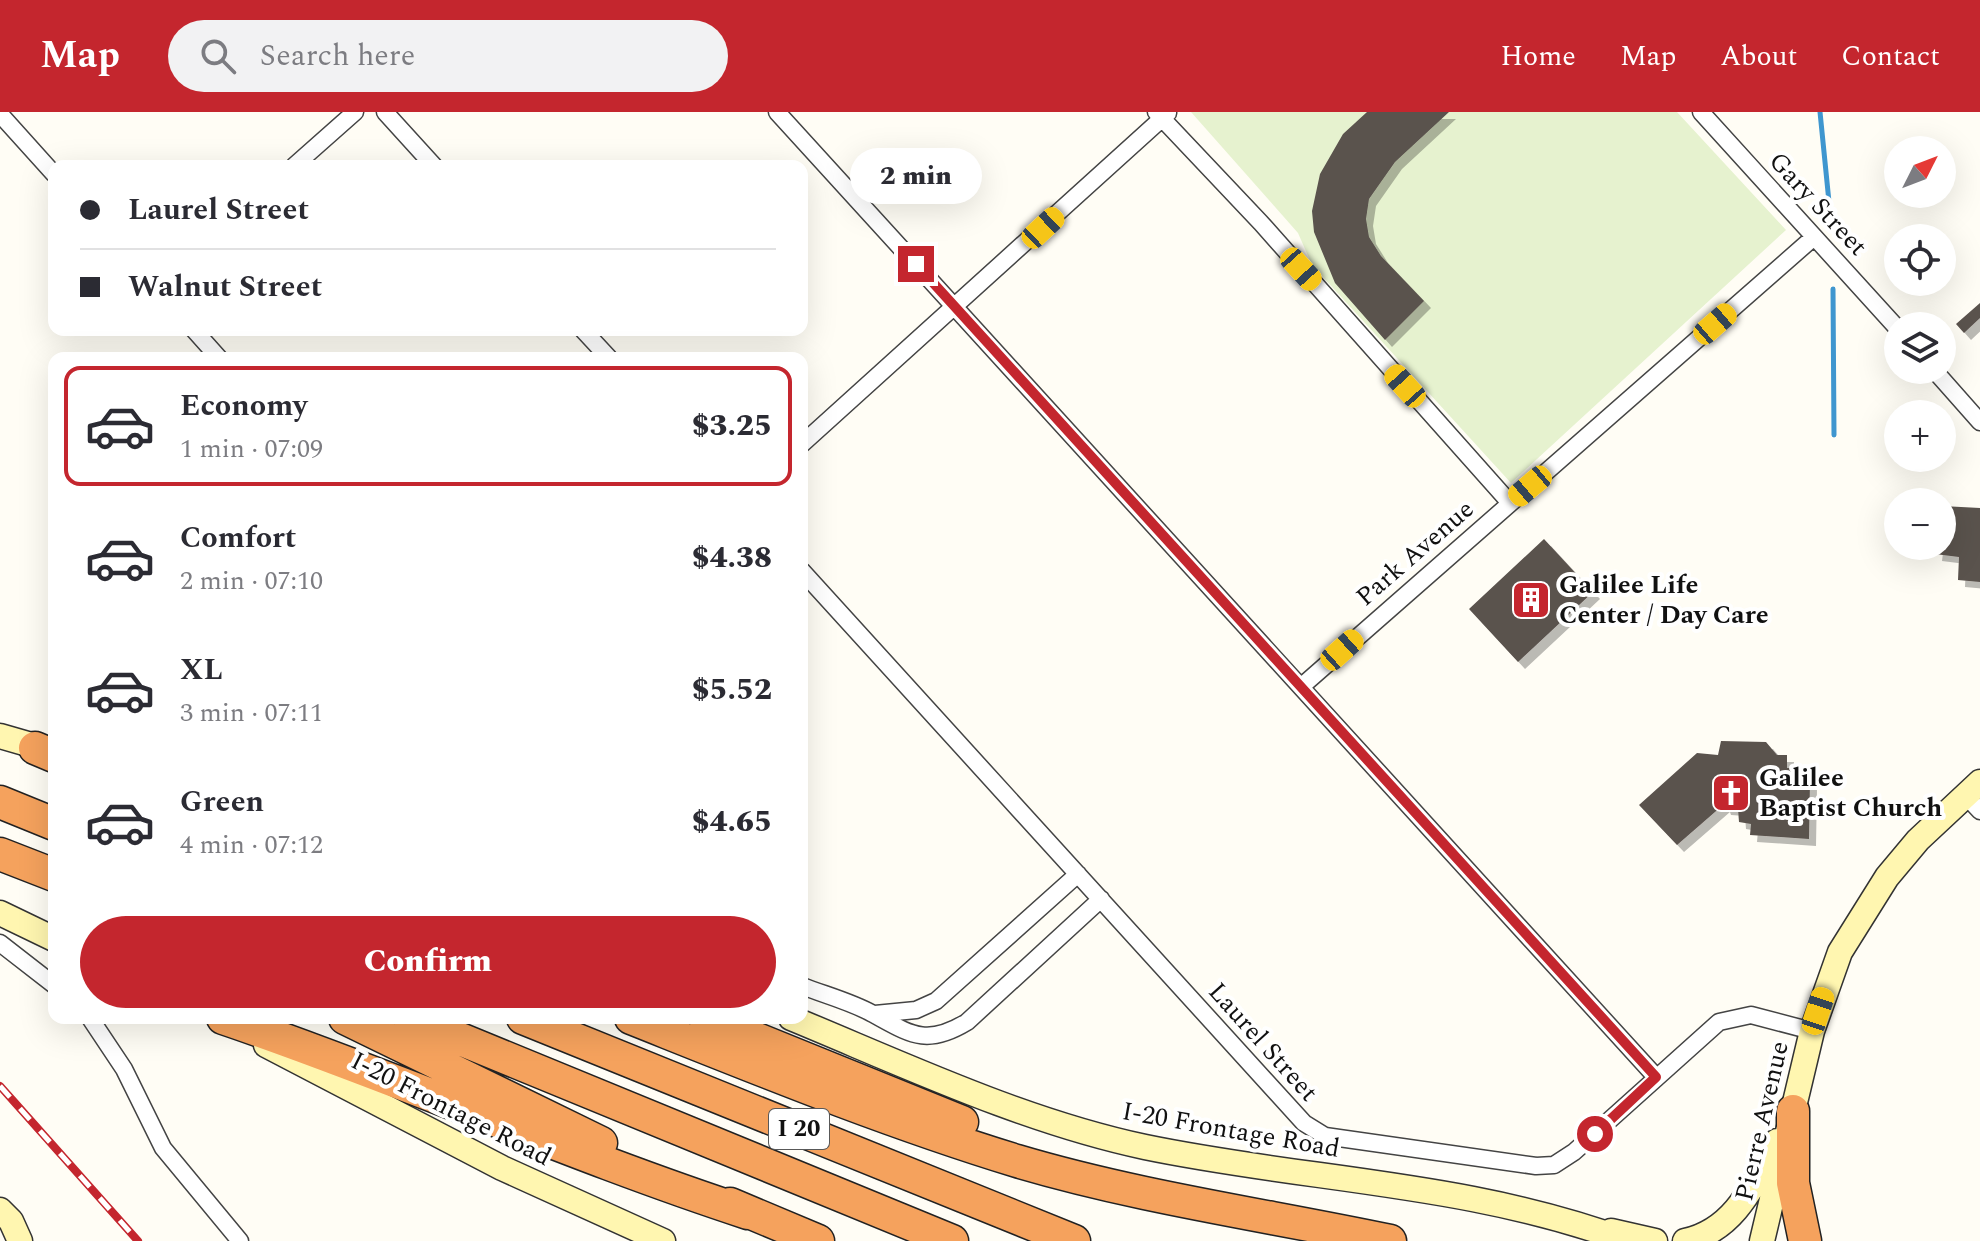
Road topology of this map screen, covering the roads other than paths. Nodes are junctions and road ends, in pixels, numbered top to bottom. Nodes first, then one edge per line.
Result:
1 (355, 112) edge
2 (385, 112) edge
3 (777, 112) edge
4 (1701, 112) edge
5 (0, 114) edge
6 (1162, 114) edge
7 (301, 160) edge
8 (429, 160) edge
9 (48, 167) edge
10 (1814, 237) junction
11 (955, 307) junction
12 (1884, 314) edge
13 (199, 336) edge
14 (589, 336) edge
15 (214, 352) edge
16 (603, 352) edge
17 (1946, 384) edge
18 (1980, 422) edge
19 (808, 439) edge
20 (1510, 503) junction
21 (808, 578) edge
22 (1302, 686) junction
23 (0, 736) edge
24 (48, 752) edge
25 (1975, 796) edge
26 (0, 800) edge
27 (48, 815) edge
28 (48, 821) edge
29 (0, 854) edge
30 (48, 873) edge
31 (1078, 874) junction
32 (1101, 899) junction
33 (0, 913) edge
34 (48, 936) edge
35 (0, 943) edge
36 (48, 980) edge
37 (808, 988) edge
38 (875, 1014) junction
39 (94, 1024) edge
40 (231, 1024) edge
41 (238, 1024) edge
42 (357, 1024) edge
43 (424, 1024) edge
44 (538, 1024) edge
45 (646, 1024) edge
46 (720, 1024) edge
47 (806, 1024) edge
48 (1812, 1031) junction
49 (1656, 1077) junction
50 (1793, 1111) junction
51 (1204, 1202) junction
52 (0, 1210) edge
53 (748, 1213) junction
54 (1562, 1218) junction
55 (0, 1236) edge
56 (8, 1241) edge
57 (20, 1241) edge
58 (240, 1241) edge
59 (663, 1241) edge
60 (818, 1241) edge
61 (952, 1241) edge
62 (1074, 1241) edge
63 (1390, 1241) edge
64 (1627, 1241) edge
65 (1655, 1241) edge
66 (1685, 1241) edge
67 (1762, 1241) edge
68 (1805, 1241) edge

1 - 7 street
2 - 8 street
3 - 11 street
4 - 10 street, Gary Street
5 - 9 street
6 - 11 street
6 - 20 street
10 - 12 street, Gary Street
10 - 20 street, Park Avenue
11 - 19 street
11 - 22 street
13 - 15 street
14 - 16 street
17 - 18 street
20 - 22 street, Park Avenue
21 - 31 street, Laurel Street
22 - 49 street
23 - 24 main road
25 - 48 main road, Pierre Avenue
26 - 27 highway
26 - 28 highway
29 - 30 highway
31 - 32 street, Laurel Street
31 - 38 street
32 - 38 street
32 - 49 street, Laurel Street
33 - 34 main road
35 - 36 street
37 - 38 street
39 - 58 street
40 - 59 main road, I-20 Frontage Road
41 - 53 highway
42 - 53 highway
43 - 61 highway, I 20
44 - 62 highway, I 20
45 - 51 highway
46 - 51 highway
47 - 54 main road, I-20 Frontage Road
48 - 49 street, Laurel Street
48 - 50 main road, Pierre Avenue
50 - 66 main road
50 - 67 main road, Pierre Avenue
50 - 68 highway
51 - 63 highway
52 - 57 main road
53 - 60 highway
54 - 64 main road, I-20 Frontage Road
54 - 65 main road
55 - 56 main road

